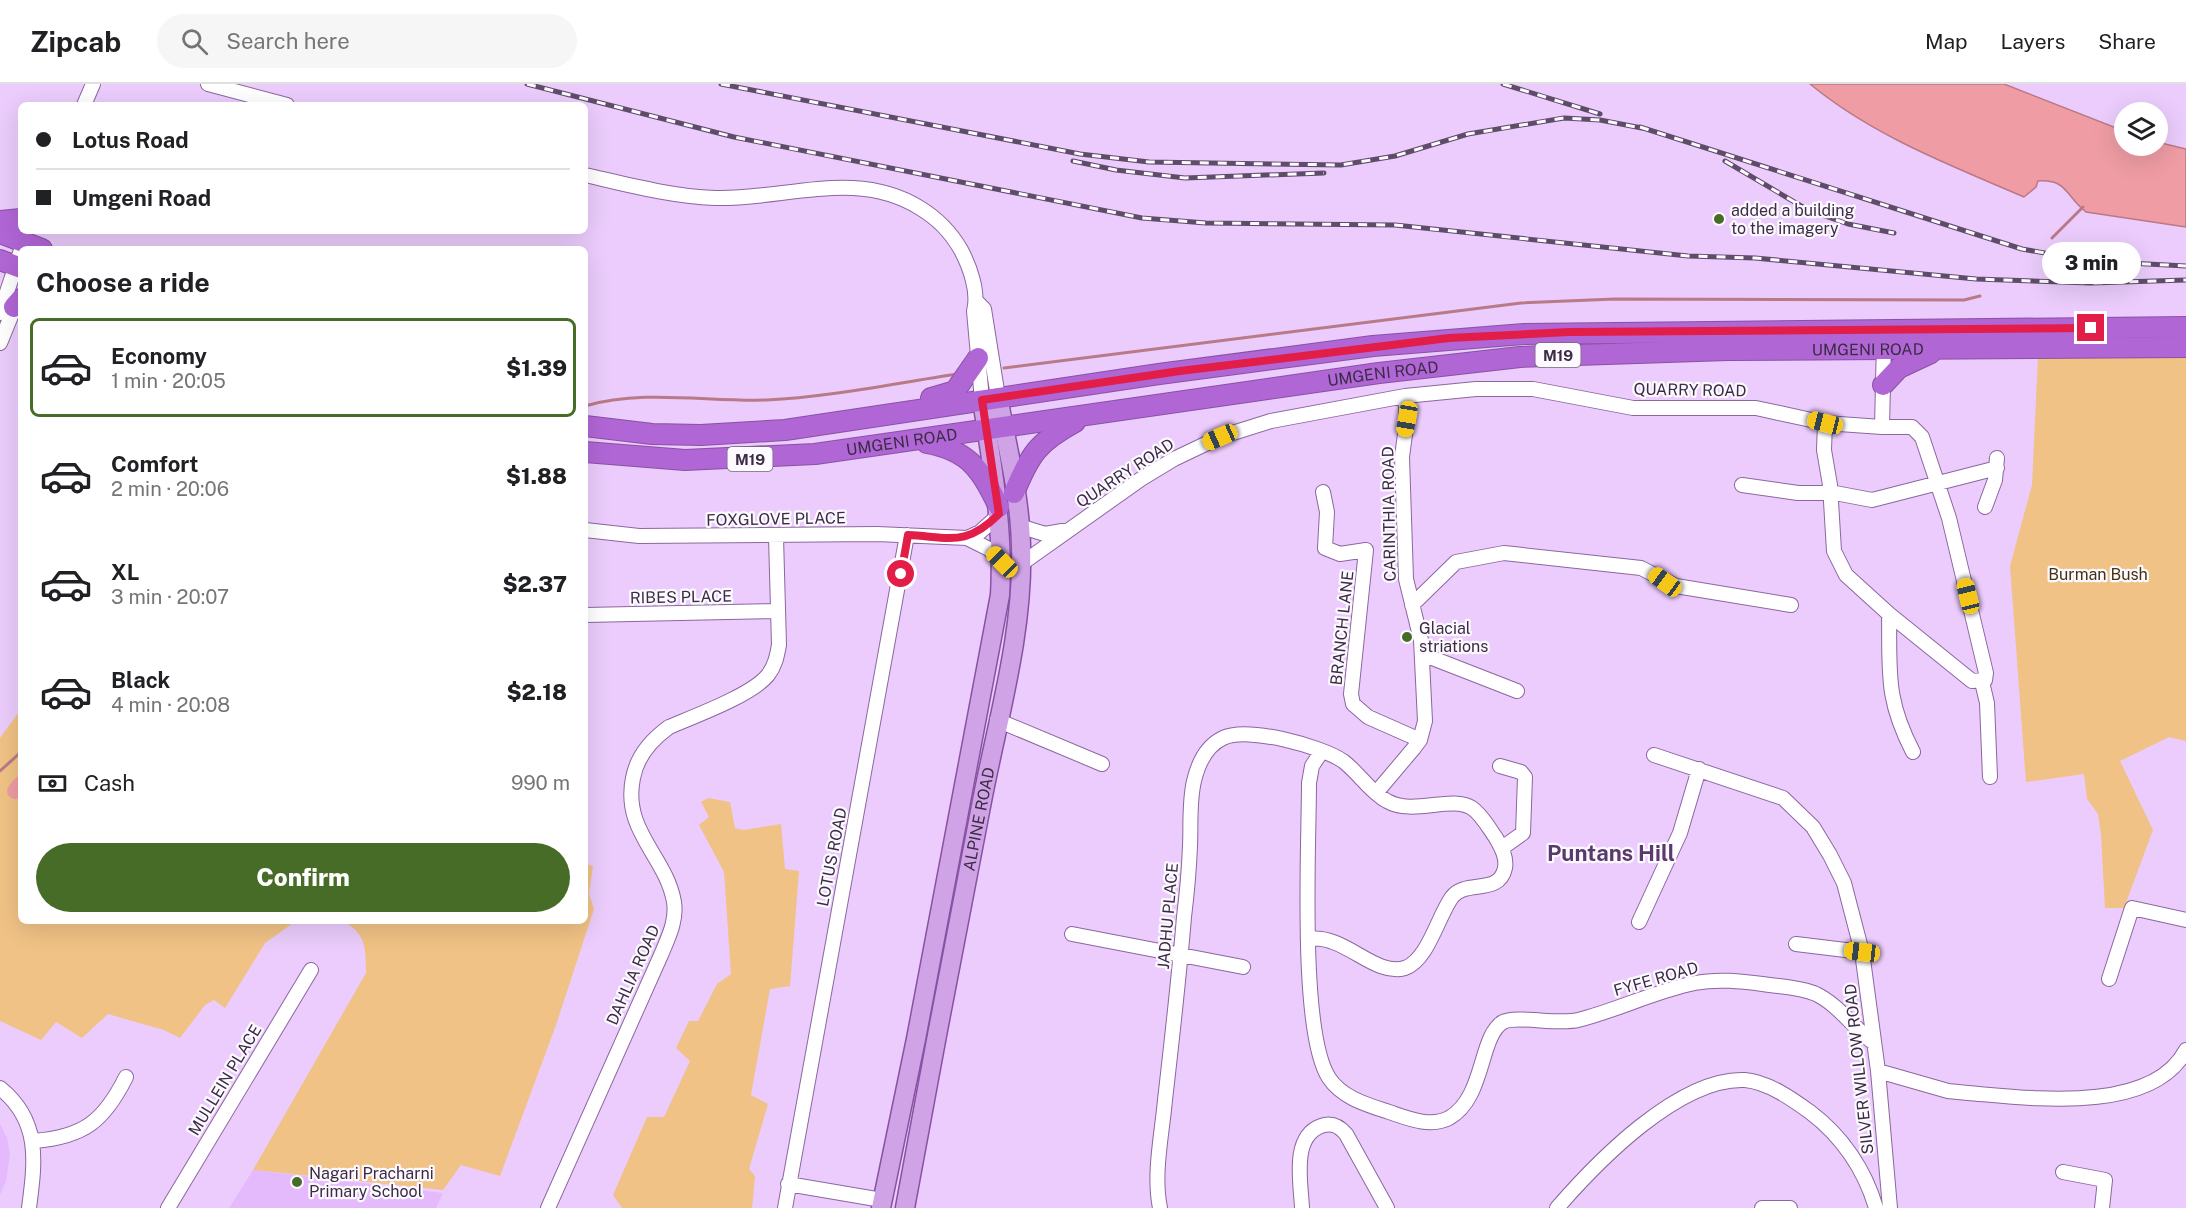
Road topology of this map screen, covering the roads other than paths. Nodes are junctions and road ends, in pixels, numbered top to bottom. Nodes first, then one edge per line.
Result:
1 (93, 84) edge
2 (208, 84) edge
3 (85, 102) edge
4 (276, 102) edge
5 (588, 176) edge
6 (18, 219) edge
7 (0, 221) edge
8 (0, 233) edge
9 (20, 246) edge
10 (18, 283) edge
11 (977, 302) junction
12 (14, 303) edge
13 (2186, 327) edge
14 (1885, 329) junction
15 (0, 343) edge
16 (2186, 347) edge
17 (1884, 350) junction
18 (1936, 350) junction
19 (978, 358) junction
20 (1883, 385) junction
21 (1405, 396) junction
22 (990, 399) junction
23 (1088, 415) junction
24 (1825, 423) junction
25 (588, 426) edge
26 (1882, 427) junction
27 (995, 429) junction
28 (785, 430) junction
29 (915, 441) junction
30 (588, 452) edge
31 (1937, 482) junction
32 (1742, 485) dead end
33 (1323, 492) dead end
34 (1014, 493) junction
35 (1831, 493) junction
36 (1985, 507) dead end
37 (999, 511) junction
38 (1019, 526) junction
39 (1070, 528) junction
40 (588, 530) edge
41 (908, 535) junction
42 (776, 537) junction
43 (967, 538) junction
44 (1002, 562) junction
45 (1021, 564) junction
46 (1412, 604) junction
47 (1791, 605) dead end
48 (778, 611) junction
49 (1889, 614) junction
50 (588, 615) edge
51 (1422, 654) junction
52 (1982, 682) junction
53 (1517, 691) dead end
54 (998, 720) junction
55 (1420, 740) junction
56 (1322, 751) junction
57 (1913, 752) dead end
58 (1654, 755) dead end
59 (1102, 764) dead end
60 (1500, 766) dead end
61 (1699, 770) junction
62 (1990, 777) dead end
63 (1376, 793) junction
64 (1502, 848) junction
65 (2186, 920) edge
66 (1639, 922) dead end
67 (1072, 934) dead end
68 (1309, 939) junction
69 (1796, 944) dead end
70 (1862, 952) junction
71 (1181, 956) junction
72 (949, 965) junction
73 (1243, 967) dead end
74 (311, 970) dead end
75 (2109, 979) dead end
76 (924, 992) junction
77 (1874, 1043) junction
78 (2186, 1050) edge
79 (1878, 1071) junction
80 (126, 1077) dead end
81 (0, 1088) edge
82 (34, 1141) junction
83 (2063, 1172) dead end
84 (788, 1184) junction
85 (881, 1204) edge
86 (29, 1208) edge
87 (168, 1208) edge
88 (548, 1208) edge
89 (785, 1208) edge
90 (905, 1208) edge
91 (1160, 1208) edge
92 (1302, 1208) edge
93 (1387, 1208) edge
94 (1557, 1208) edge
95 (1762, 1208) edge
96 (1790, 1208) edge
97 (1876, 1208) edge
98 (1890, 1208) edge
99 (2102, 1208) edge

1 - 3 street
2 - 4 street
5 - 11 street
6 - 7 highway
8 - 9 highway
10 - 12 street
11 - 19 street
11 - 22 street
12 - 15 street
13 - 14 highway, UMGENI ROAD / M19
14 - 17 street
14 - 22 highway, UMGENI ROAD / M19
16 - 18 highway, UMGENI ROAD / M19
17 - 18 highway, UMGENI ROAD / M19
17 - 20 street
17 - 23 highway, UMGENI ROAD / M19
18 - 20 highway
19 - 22 street
19 - 28 highway
20 - 26 street
21 - 24 street, QUARRY ROAD
21 - 39 street, QUARRY ROAD
21 - 46 street, CARINTHIA ROAD
22 - 27 main road
22 - 28 highway, UMGENI ROAD / M19
23 - 27 highway, UMGENI ROAD / M19
23 - 34 highway
24 - 26 street, QUARRY ROAD
24 - 35 street
25 - 28 highway, UMGENI ROAD / M19
26 - 31 street, QUARRY ROAD
27 - 29 highway, UMGENI ROAD / M19
27 - 34 main road, ALPINE ROAD
27 - 37 main road, ALPINE ROAD
29 - 30 highway, UMGENI ROAD / M19
29 - 37 highway
31 - 35 street
31 - 36 street
31 - 52 street
32 - 35 street
33 - 55 street, BRANCH LANE
34 - 38 main road, ALPINE ROAD
35 - 49 street
37 - 43 street
37 - 44 main road, ALPINE ROAD
38 - 39 street, QUARRY ROAD
38 - 45 main road, ALPINE ROAD
39 - 45 street, QUARRY ROAD
40 - 42 street, FOXGLOVE PLACE
41 - 42 street, FOXGLOVE PLACE
41 - 43 street, FOXGLOVE PLACE
41 - 84 street, LOTUS ROAD
42 - 48 street, DAHLIA ROAD
43 - 44 street, FOXGLOVE PLACE
44 - 76 main road, ALPINE ROAD
45 - 54 main road, ALPINE ROAD
46 - 47 street
46 - 51 street, CARINTHIA ROAD
48 - 50 street, RIBES PLACE
48 - 88 street, DAHLIA ROAD
49 - 52 street
49 - 57 street
51 - 53 street
51 - 55 street, CARINTHIA ROAD
52 - 62 street
54 - 59 street
54 - 72 main road, ALPINE ROAD
55 - 63 street, CARINTHIA ROAD
56 - 63 street, JADHU PLACE
56 - 68 street
56 - 71 street, JADHU PLACE
58 - 61 street, SILVER WILLOW ROAD
60 - 64 street
61 - 66 street
61 - 70 street, SILVER WILLOW ROAD
63 - 64 street, JADHU PLACE
64 - 68 street
65 - 75 street
67 - 71 street
68 - 77 street, FYFE ROAD
69 - 70 street
70 - 77 street, SILVER WILLOW ROAD
71 - 73 street
71 - 91 street, JADHU PLACE
72 - 76 main road
72 - 90 main road, ALPINE ROAD
74 - 87 street, MULLEIN PLACE
76 - 85 main road, ALPINE ROAD
77 - 79 street, SILVER WILLOW ROAD
78 - 79 street
79 - 98 street, SILVER WILLOW ROAD
80 - 82 street
81 - 82 street
82 - 86 street
83 - 99 street
84 - 85 street
84 - 89 street, LOTUS ROAD
92 - 93 street
94 - 97 street
95 - 96 street

